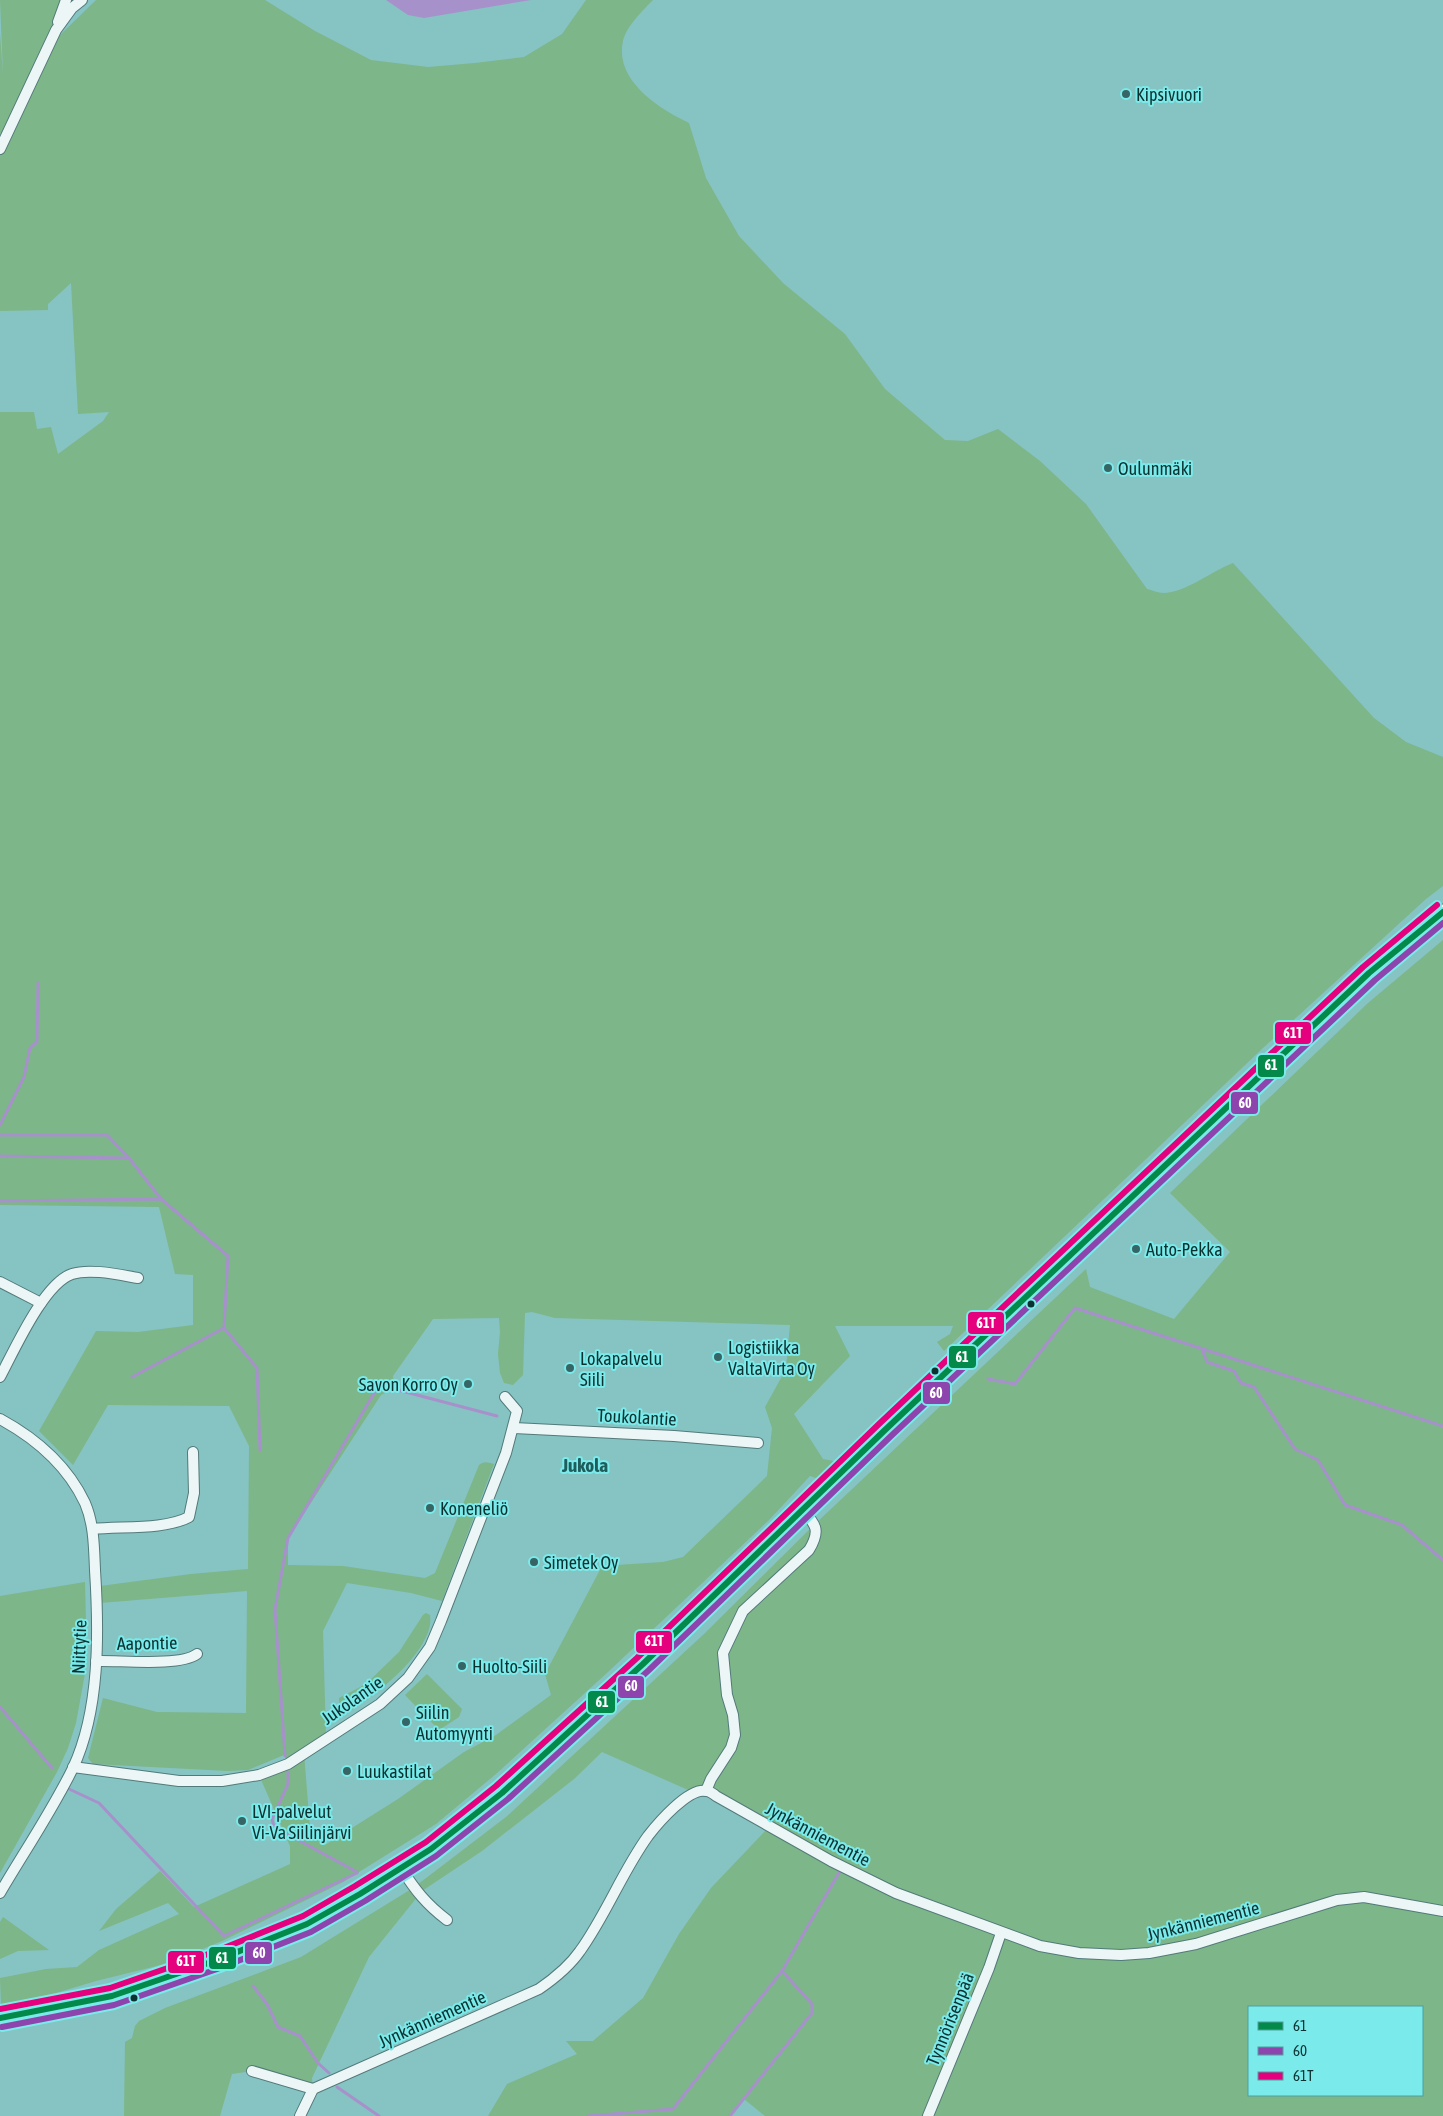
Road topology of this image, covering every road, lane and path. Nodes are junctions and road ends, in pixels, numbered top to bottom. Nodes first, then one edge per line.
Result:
1 (66, 0) edge
2 (82, 0) edge
3 (56, 30) junction
4 (0, 149) edge
5 (1443, 912) edge
6 (138, 1278) dead end
7 (0, 1282) edge
8 (41, 1303) junction
9 (0, 1377) edge
10 (505, 1397) dead end
11 (0, 1418) edge
12 (514, 1428) junction
13 (758, 1443) dead end
14 (193, 1452) dead end
15 (802, 1509) junction
16 (93, 1529) junction
17 (197, 1654) dead end
18 (96, 1660) junction
19 (73, 1767) junction
20 (706, 1791) junction
21 (402, 1868) junction
22 (0, 1893) edge
23 (1443, 1911) edge
24 (447, 1920) dead end
25 (1001, 1933) junction
26 (0, 2018) edge
27 (252, 2071) dead end
28 (313, 2089) junction
29 (300, 2116) edge
30 (928, 2116) edge

1 - 3 street
2 - 3 street
3 - 4 street
5 - 15 main road
6 - 8 street
7 - 8 street
8 - 9 street
10 - 12 street, Jukolantie
11 - 16 street, Niittytie
12 - 13 street, Toukolantie
12 - 19 street, Jukolantie
14 - 16 street
15 - 20 street
15 - 21 main road
16 - 18 street, Niittytie
17 - 18 street, Aapontie
18 - 19 street, Niittytie
19 - 22 street, Niittytie
20 - 25 street, Jynkänniementie
20 - 28 street, Jynkänniementie
21 - 24 street
21 - 26 main road
23 - 25 street, Jynkänniementie
25 - 30 street, Tynnörisenpää
27 - 28 street
28 - 29 street

